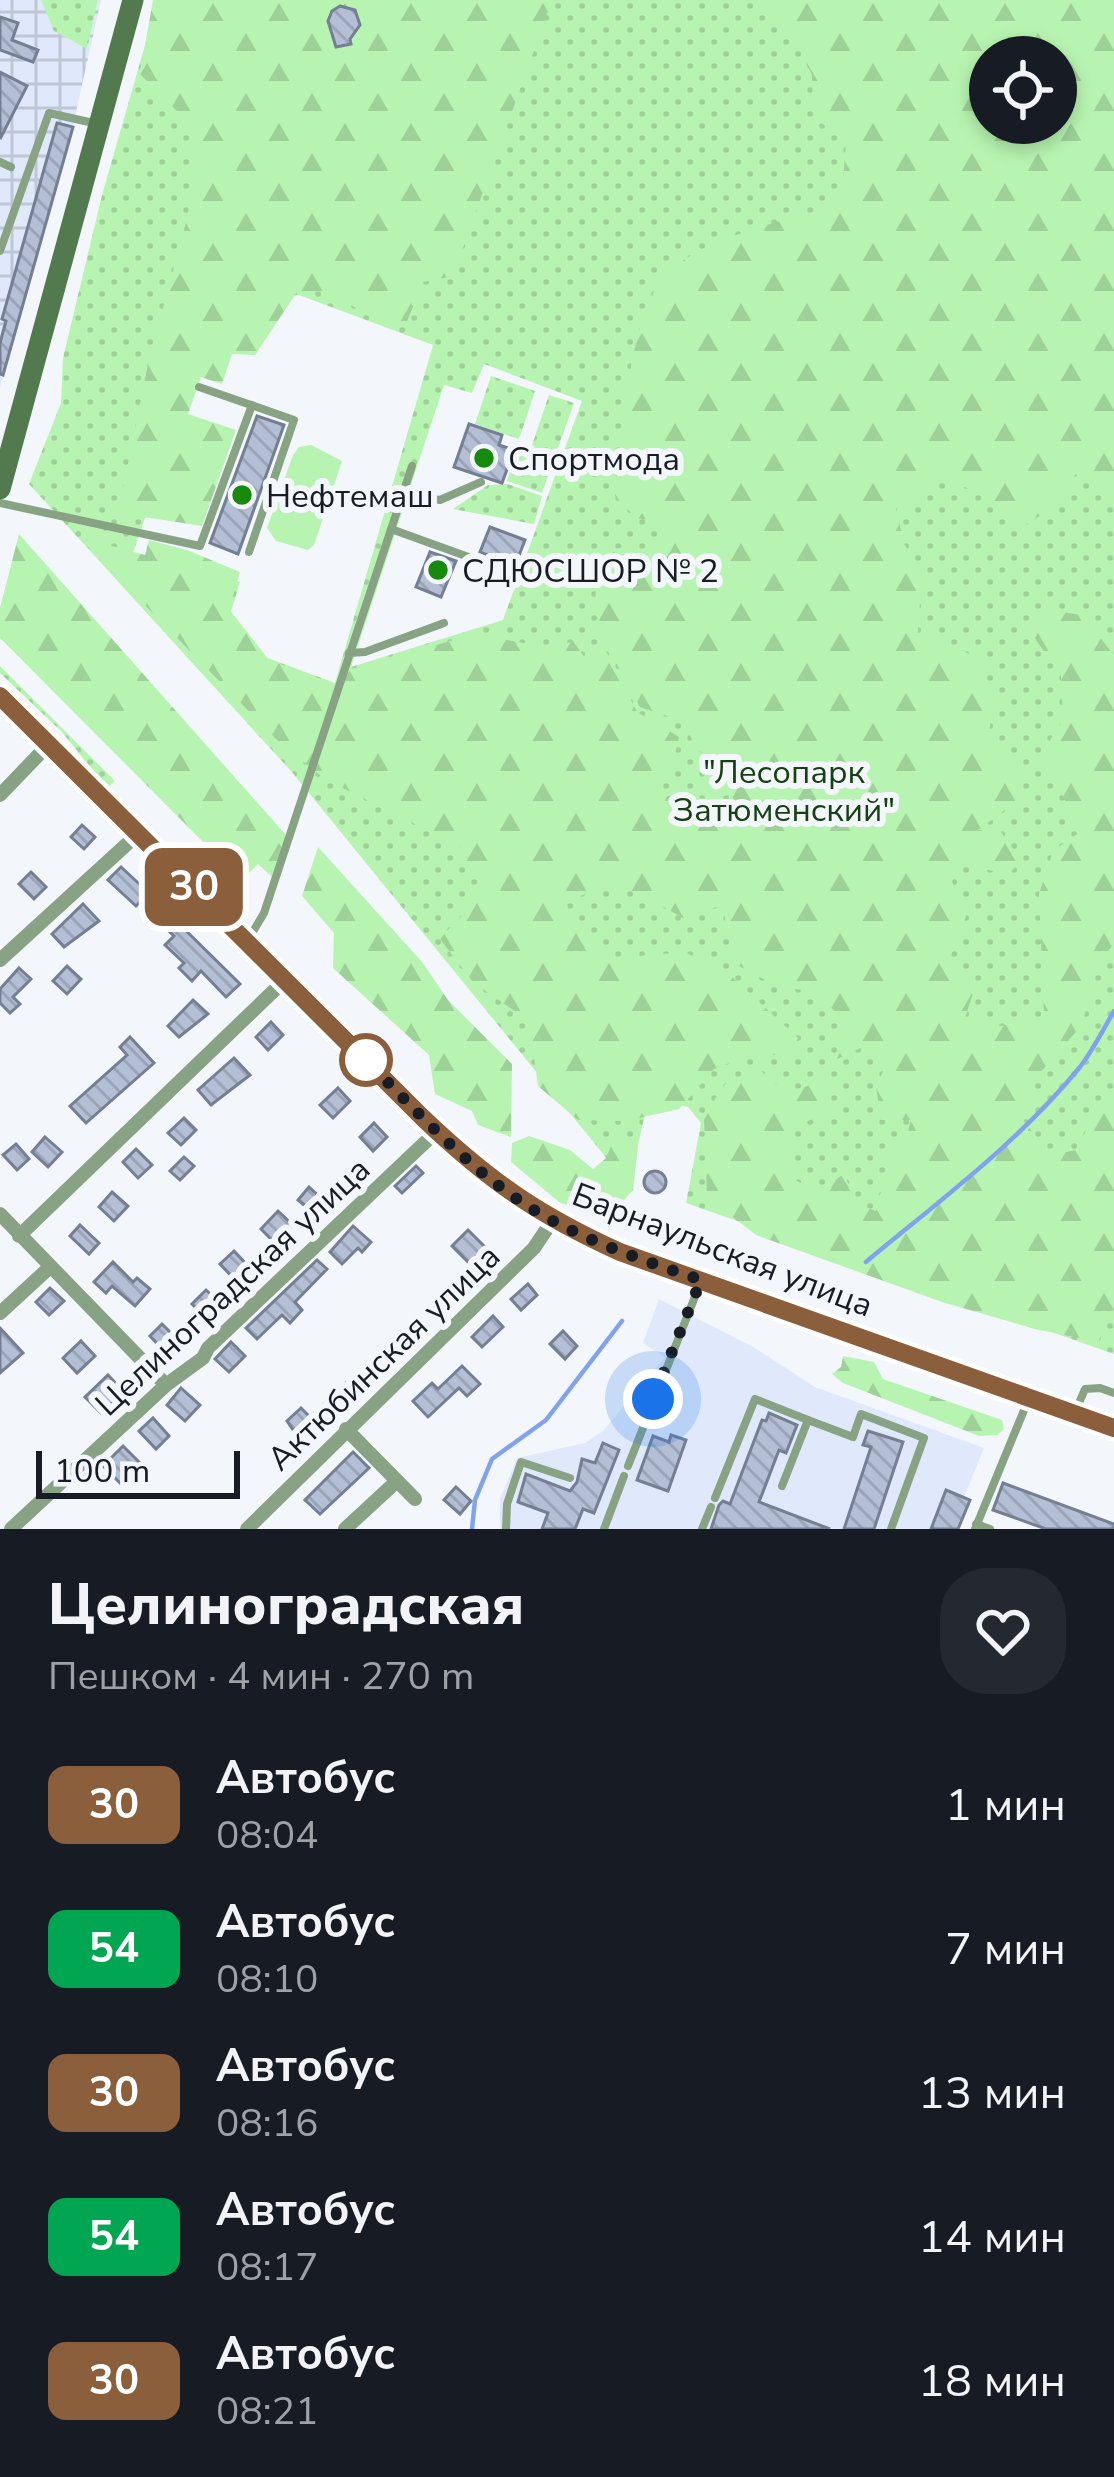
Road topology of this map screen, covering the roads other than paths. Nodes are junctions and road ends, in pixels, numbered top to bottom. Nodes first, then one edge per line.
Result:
1 (134, 0) edge
2 (100, 125) junction
3 (0, 163) edge
4 (11, 167) dead end
5 (0, 250) edge
6 (199, 387) dead end
7 (252, 406) junction
8 (412, 466) dead end
9 (1, 479) edge
10 (481, 482) dead end
11 (402, 495) junction
12 (0, 503) edge
13 (391, 529) junction
14 (249, 552) dead end
15 (500, 568) dead end
16 (444, 623) dead end
17 (350, 653) junction
18 (0, 695) edge
19 (49, 744) junction
20 (0, 795) edge
21 (139, 832) junction
22 (248, 941) junction
23 (0, 960) edge
24 (286, 979) junction
25 (437, 1131) junction
26 (0, 1214) edge
27 (552, 1221) junction
28 (19, 1236) junction
29 (50, 1267) junction
30 (701, 1280) junction
31 (0, 1313) edge
32 (166, 1385) junction
33 (1114, 1393) edge
34 (1030, 1398) junction
35 (1075, 1414) junction
36 (808, 1420) junction
37 (1114, 1428) edge
38 (346, 1429) junction
39 (569, 1478) dead end
40 (397, 1480) junction
41 (782, 1486) dead end
42 (415, 1499) dead end
43 (975, 1527) edge
44 (11, 1529) edge
45 (248, 1529) edge
46 (345, 1529) edge
47 (506, 1529) edge
48 (604, 1529) edge
49 (702, 1529) edge
50 (891, 1529) edge
51 (990, 1529) edge

1 - 2 street
2 - 5 lane
2 - 9 street
3 - 4 lane
6 - 7 lane
7 - 12 lane
7 - 14 lane
8 - 11 lane
10 - 11 lane
11 - 13 lane
13 - 15 lane
13 - 17 lane
16 - 17 lane
17 - 22 lane
18 - 19 street, Барнаульская улица
19 - 20 street
19 - 21 street, Барнаульская улица
21 - 22 street, Барнаульская улица
21 - 23 street
22 - 24 street, Барнаульская улица
24 - 25 street, Барнаульская улица
24 - 28 street
25 - 27 street, Барнаульская улица
25 - 32 street, Целиноградская улица
26 - 28 street
27 - 30 street, Барнаульская улица
27 - 38 street, Актюбинская улица
28 - 29 street
29 - 31 street
29 - 32 street
30 - 34 street, Барнаульская улица
30 - 48 lane
32 - 44 street, Целиноградская улица
33 - 35 lane
34 - 35 street, Барнаульская улица
34 - 43 lane
35 - 37 street, Барнаульская улица
36 - 41 lane
36 - 49 lane
36 - 50 lane
38 - 40 street
38 - 45 street, Актюбинская улица
39 - 47 lane
40 - 42 street
40 - 46 street
43 - 51 lane

